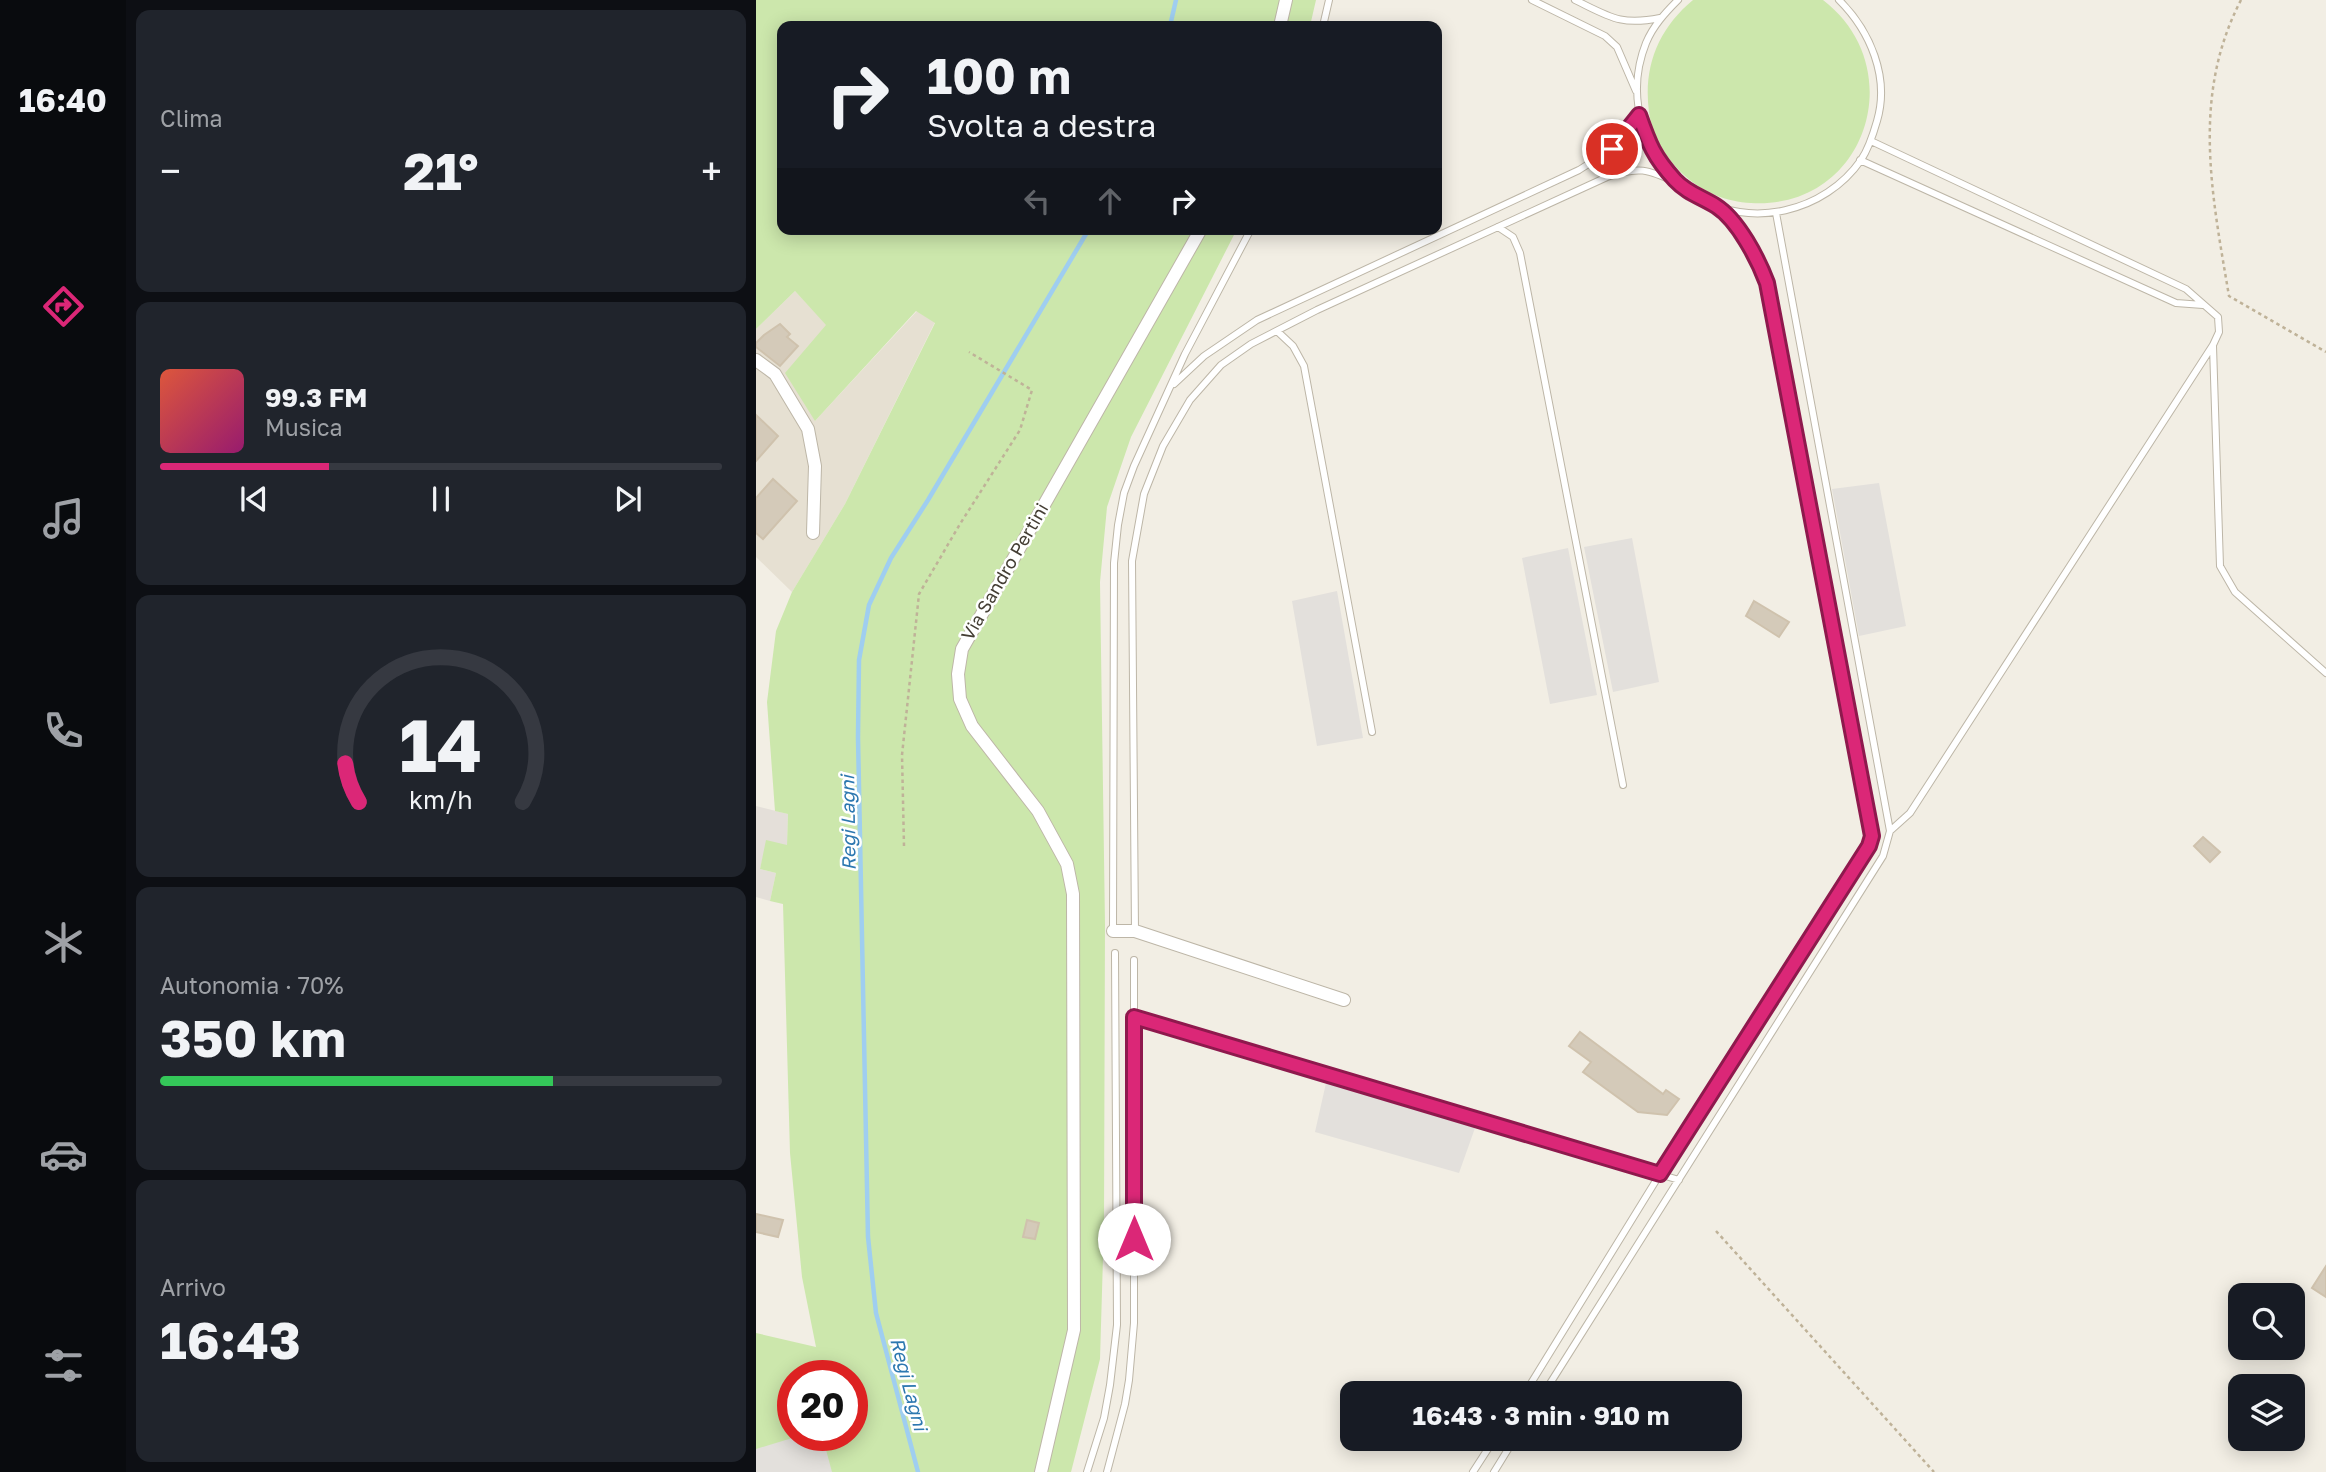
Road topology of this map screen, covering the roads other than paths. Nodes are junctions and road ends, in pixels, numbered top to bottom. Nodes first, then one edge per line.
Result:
1 (1286, 0) edge
2 (1329, 0) edge
3 (1532, 0) edge
4 (1575, 0) edge
5 (1678, 0) edge
6 (1839, 0) edge
7 (1660, 18) junction
8 (1281, 21) edge
9 (1324, 21) edge
10 (1636, 92) junction
11 (1639, 115) junction
12 (1871, 141) junction
13 (1860, 160) junction
14 (1677, 183) junction
15 (1718, 207) junction
16 (1776, 213) junction
17 (1498, 227) junction
18 (1442, 233) edge
19 (1199, 235) edge
20 (1248, 235) edge
21 (1438, 235) edge
22 (2203, 305) junction
23 (1277, 331) junction
24 (2213, 345) junction
25 (756, 360) edge
26 (1170, 388) junction
27 (813, 533) dead end
28 (2326, 673) edge
29 (1372, 732) dead end
30 (1623, 785) dead end
31 (1890, 831) junction
32 (1113, 931) joint
33 (1135, 931) junction
34 (1115, 953) dead end
35 (1134, 960) dead end
36 (1344, 1000) dead end
37 (1134, 1017) junction
38 (1660, 1174) junction
39 (1679, 1180) junction
40 (1532, 1381) edge
41 (1552, 1381) edge
42 (1487, 1451) edge
43 (1507, 1451) edge
44 (1041, 1472) edge
45 (1087, 1472) edge
46 (1107, 1472) edge
47 (1473, 1472) edge
48 (1494, 1472) edge

1 - 8 street
2 - 9 lane
3 - 10 lane
4 - 7 lane
5 - 7 lane
6 - 12 lane
7 - 10 lane
10 - 11 lane
11 - 14 lane
11 - 18 lane
12 - 13 lane
12 - 22 lane
13 - 16 lane
13 - 22 lane
14 - 15 lane
14 - 17 lane
15 - 16 lane
15 - 38 lane
16 - 31 lane
17 - 23 lane
17 - 30 lane
19 - 44 street, Via Sandro Pertini
20 - 26 lane
21 - 26 lane
22 - 24 lane
23 - 29 lane
23 - 33 lane
24 - 28 lane
24 - 31 lane
25 - 27 street
26 - 32 lane
31 - 39 lane
32 - 33 street
33 - 36 street
34 - 45 lane
35 - 37 lane
37 - 38 lane
37 - 46 lane
38 - 39 lane
38 - 40 lane
39 - 41 lane
42 - 47 lane
43 - 48 lane

